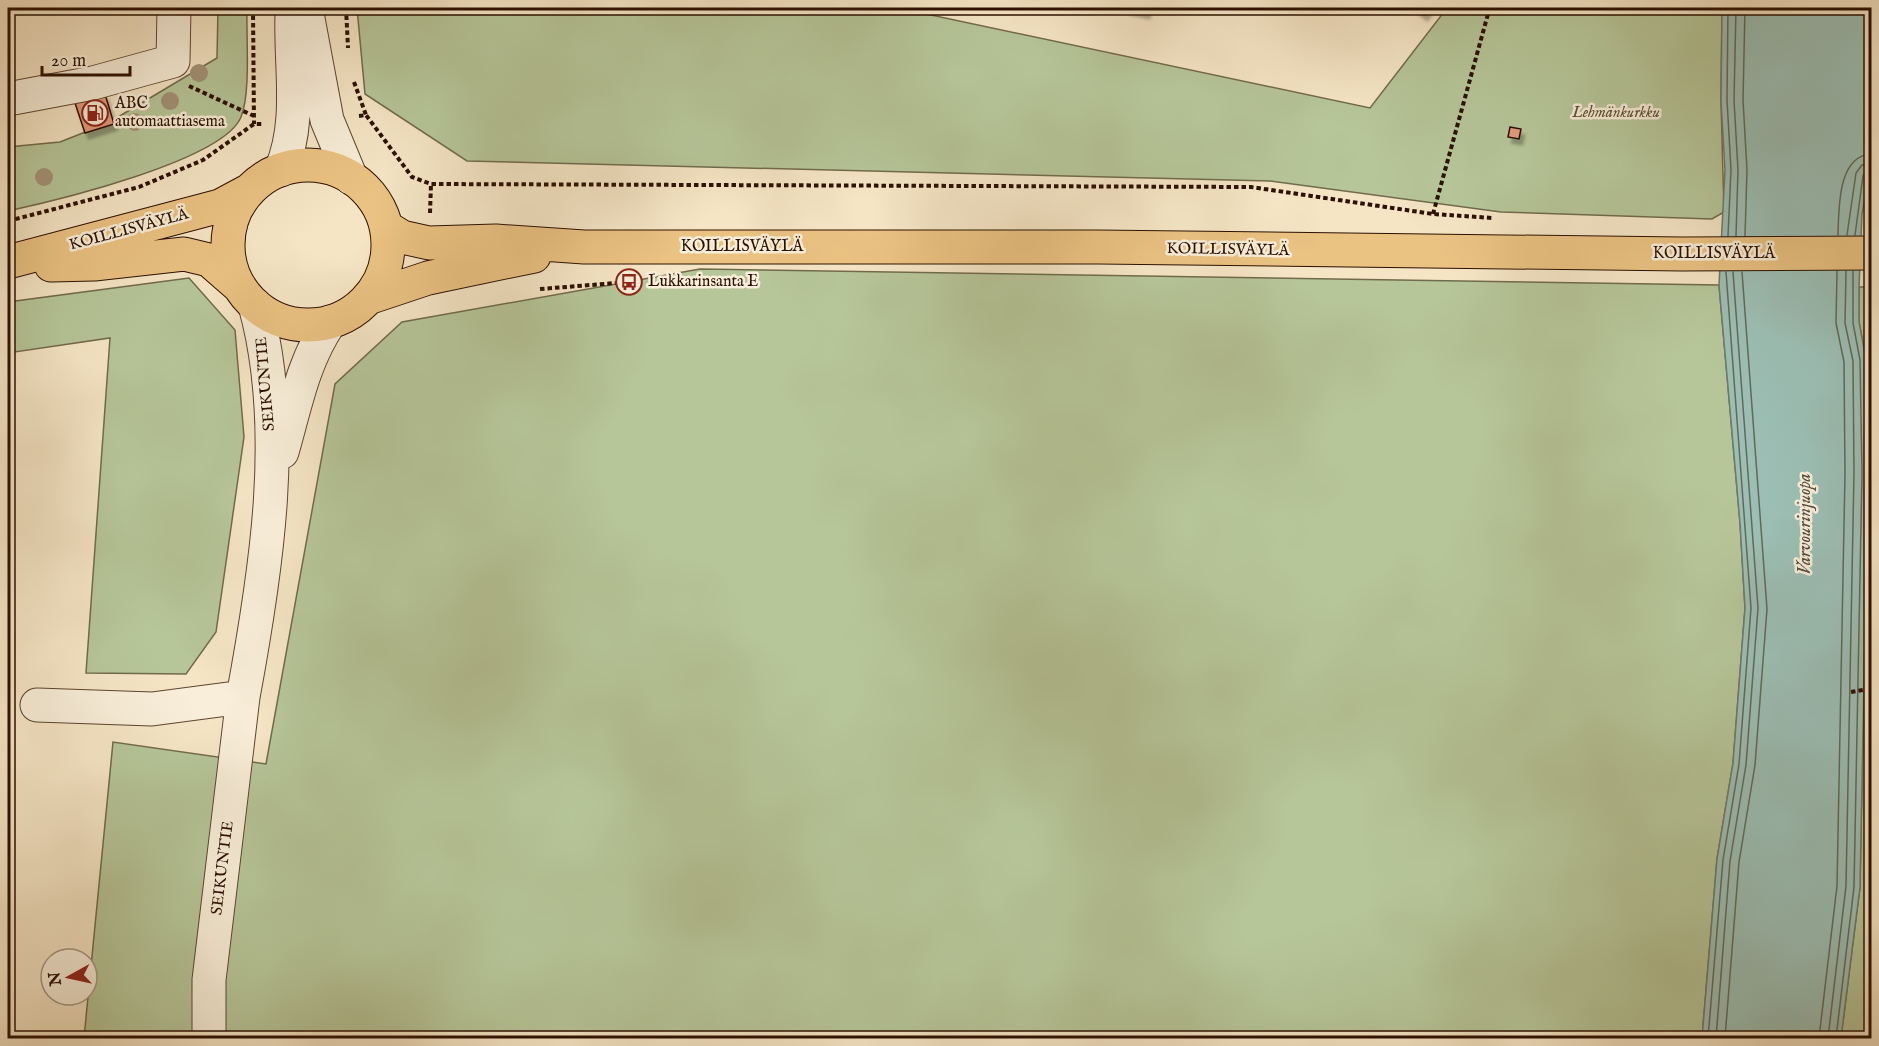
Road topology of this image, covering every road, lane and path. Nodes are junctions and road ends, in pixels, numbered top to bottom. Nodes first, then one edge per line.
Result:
1 (174, 8) edge
2 (253, 8) edge
3 (292, 8) edge
4 (306, 8) edge
5 (346, 8) edge
6 (1486, 8) edge
7 (349, 56) dead end
8 (353, 79) dead end
9 (182, 83) dead end
10 (8, 99) edge
11 (366, 115) junction
12 (254, 116) junction
13 (327, 120) junction
14 (254, 124) junction
15 (293, 124) junction
16 (281, 170) junction
17 (351, 178) junction
18 (248, 191) junction
19 (1432, 214) junction
20 (1502, 219) dead end
21 (8, 221) edge
22 (386, 227) junction
23 (584, 247) junction
24 (1872, 253) edge
25 (8, 264) edge
26 (248, 297) junction
27 (368, 298) junction
28 (330, 322) junction
29 (270, 500) junction
30 (1869, 689) dead end
31 (1851, 692) dead end
32 (243, 697) junction
33 (37, 705) dead end
34 (209, 1038) edge

1 - 10 street
2 - 12 path
3 - 15 street
4 - 13 street
5 - 7 path
6 - 19 path
8 - 11 path
9 - 12 path
11 - 13 path
11 - 19 path
12 - 14 path
13 - 17 street
14 - 15 path
14 - 21 path
15 - 16 street
16 - 17 main road
16 - 18 main road
17 - 22 main road
18 - 25 main road, KOILLISVÄYLÄ
18 - 26 main road
19 - 20 path
22 - 23 main road, KOILLISVÄYLÄ
22 - 27 main road
23 - 24 main road, KOILLISVÄYLÄ
23 - 27 main road, KOILLISVÄYLÄ
25 - 26 main road, KOILLISVÄYLÄ
26 - 28 main road
26 - 29 street, SEIKUNTIE
27 - 28 main road
28 - 29 street, SEIKUNTIE
29 - 32 street, SEIKUNTIE
30 - 31 path
32 - 33 street
32 - 34 street, SEIKUNTIE

